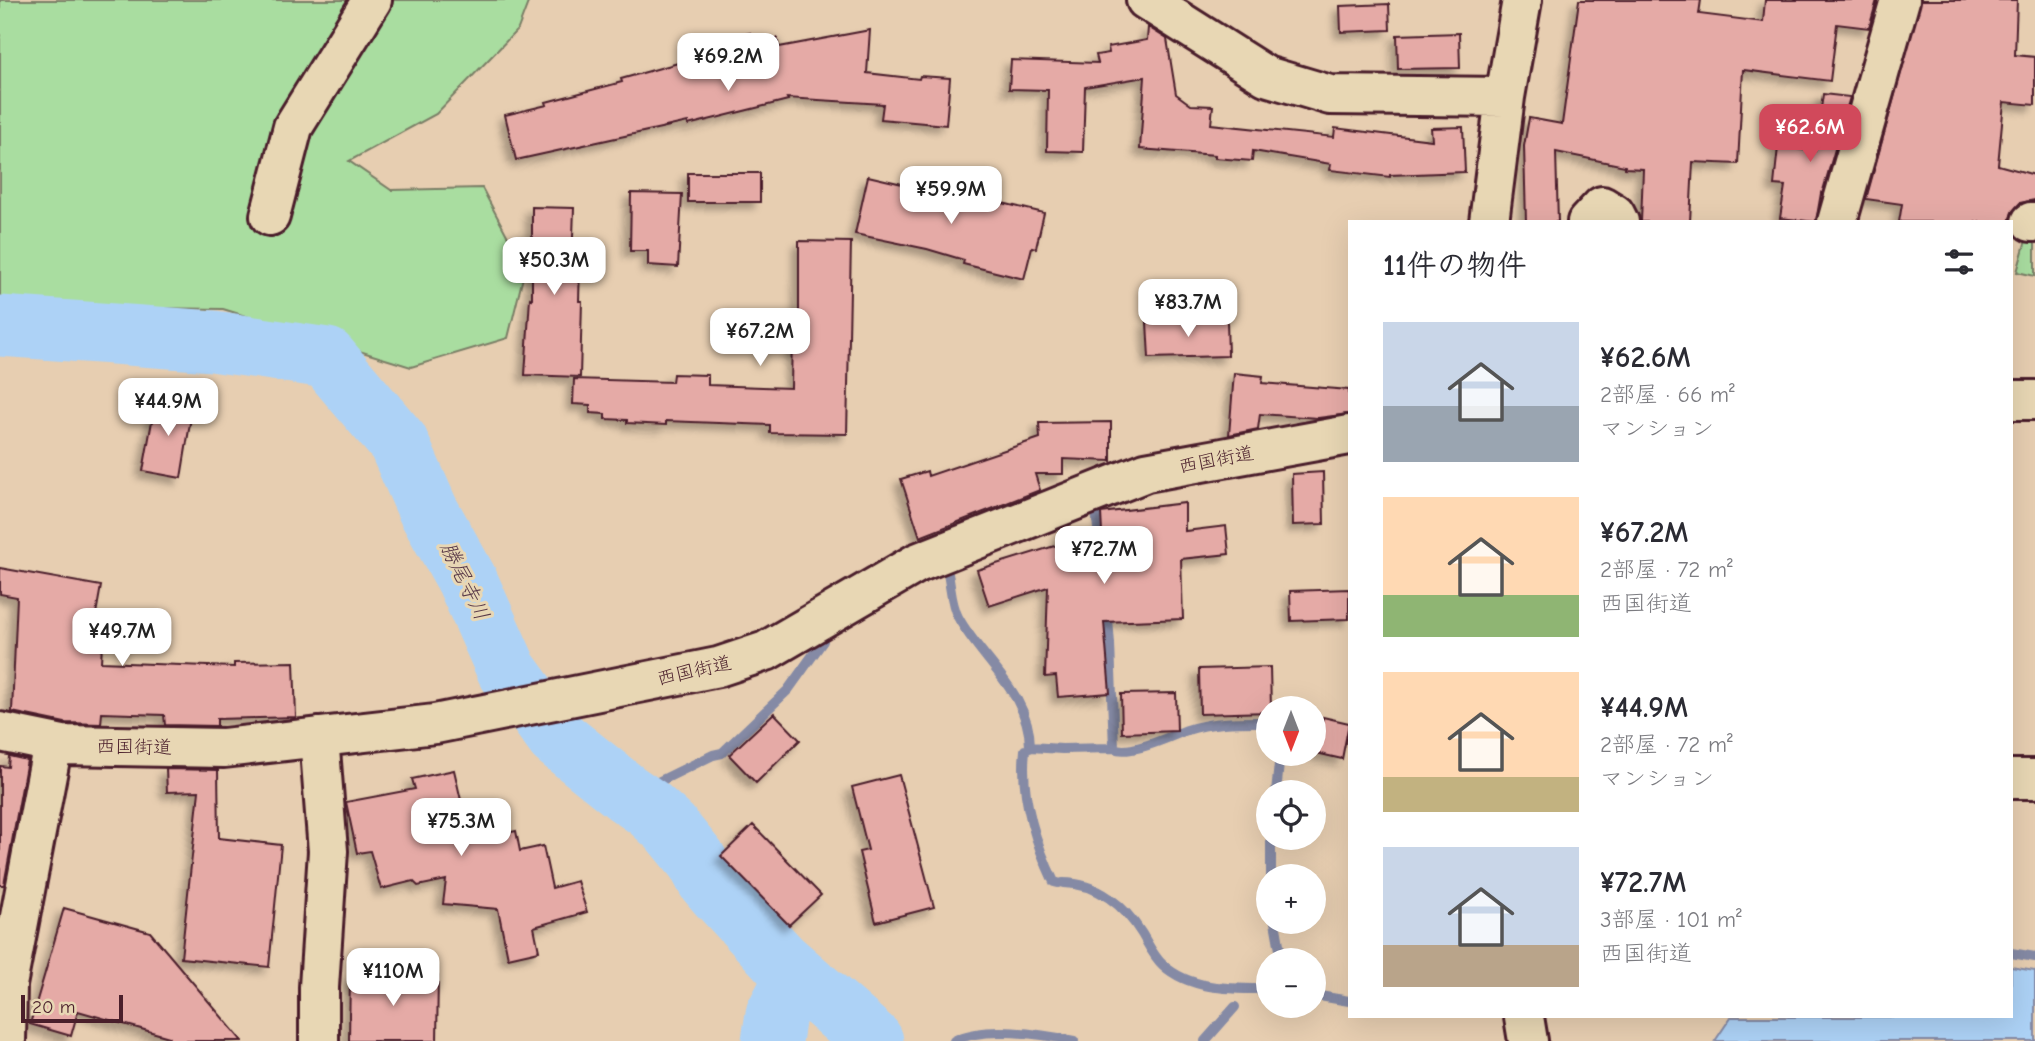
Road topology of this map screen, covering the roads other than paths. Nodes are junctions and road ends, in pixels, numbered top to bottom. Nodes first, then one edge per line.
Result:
1 (372, 0) edge
2 (1146, 0) edge
3 (1522, 0) edge
4 (1900, 0) edge
5 (1505, 97) junction
6 (270, 216) dead end
7 (1489, 220) edge
8 (1589, 220) edge
9 (1618, 220) edge
10 (1838, 220) edge
11 (2013, 400) edge
12 (2035, 400) edge
13 (1348, 435) edge
14 (0, 732) edge
15 (319, 737) junction
16 (53, 743) junction
17 (2013, 779) edge
18 (2035, 779) edge
19 (1524, 1018) edge
20 (6, 1041) edge
21 (319, 1041) edge
22 (1528, 1041) edge

1 - 6 street
2 - 5 street
3 - 5 street
4 - 10 street
5 - 7 street
8 - 9 street
11 - 12 street
13 - 15 street, 西国街道
14 - 16 street, 西国街道
15 - 16 street, 西国街道
15 - 21 street
16 - 20 street
17 - 18 street
19 - 22 street

